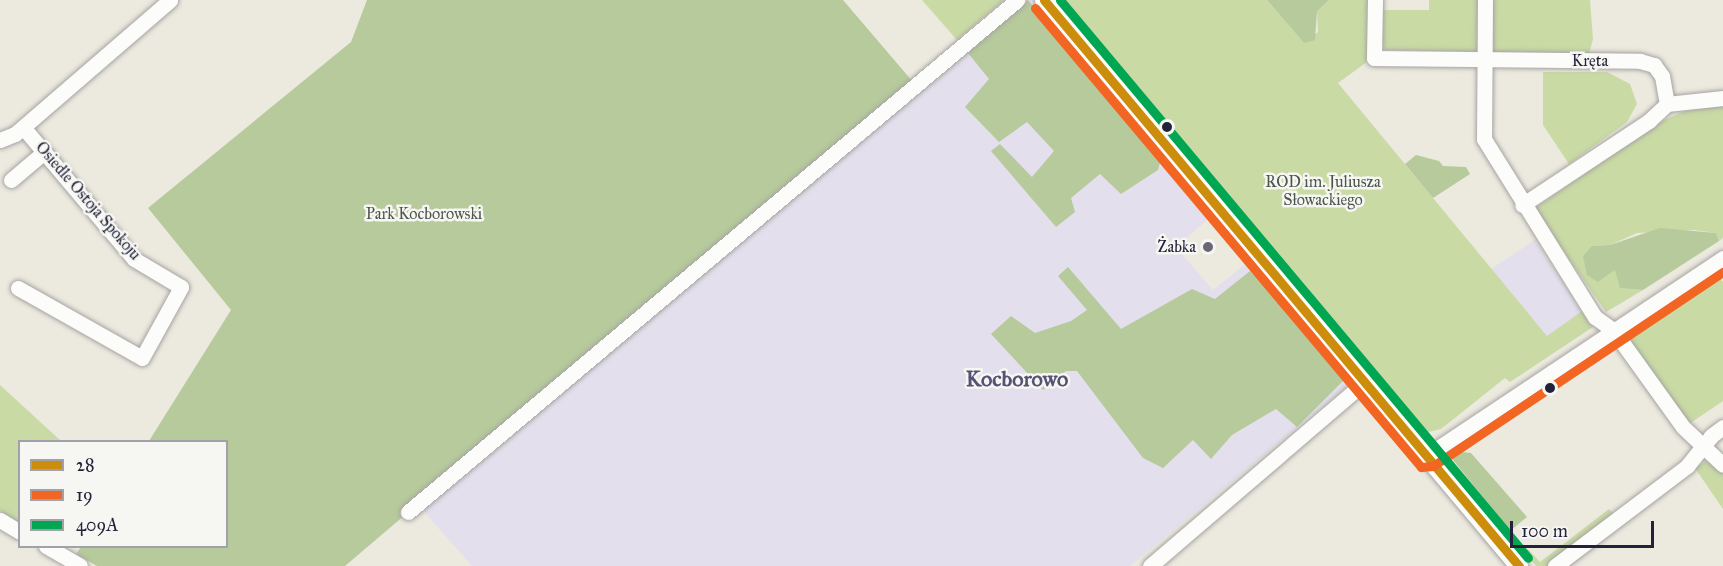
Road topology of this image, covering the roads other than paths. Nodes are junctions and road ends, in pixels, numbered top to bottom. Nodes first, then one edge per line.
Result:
1 (170, 0) edge
2 (1017, 0) edge
3 (1044, 0) edge
4 (1375, 0) edge
5 (1485, 0) edge
6 (1483, 60) junction
7 (1723, 98) edge
8 (1666, 104) junction
9 (13, 134) edge
10 (44, 152) junction
11 (11, 180) dead end
12 (1522, 205) junction
13 (1723, 258) edge
14 (18, 288) dead end
15 (1614, 331) junction
16 (1365, 382) junction
17 (1723, 427) edge
18 (1703, 445) junction
19 (1426, 456) junction
20 (1723, 465) edge
21 (408, 512) dead end
22 (0, 520) edge
23 (18, 531) edge
24 (49, 548) edge
25 (80, 566) edge
26 (1150, 566) edge
27 (1519, 566) edge
28 (1555, 566) edge

1 - 9 street
2 - 21 street
3 - 16 main road
4 - 6 street, Kręta
5 - 6 street
6 - 8 street, Kręta
6 - 12 street
7 - 8 street
8 - 12 street
9 - 10 street, Osiedle Ostoja Spokoju
10 - 11 street
10 - 14 street, Osiedle Ostoja Spokoju
12 - 15 street
13 - 15 street
15 - 18 street
15 - 19 street
16 - 19 main road
16 - 26 street
17 - 18 street
18 - 20 street
18 - 28 street
19 - 27 main road
22 - 23 street
24 - 25 street

